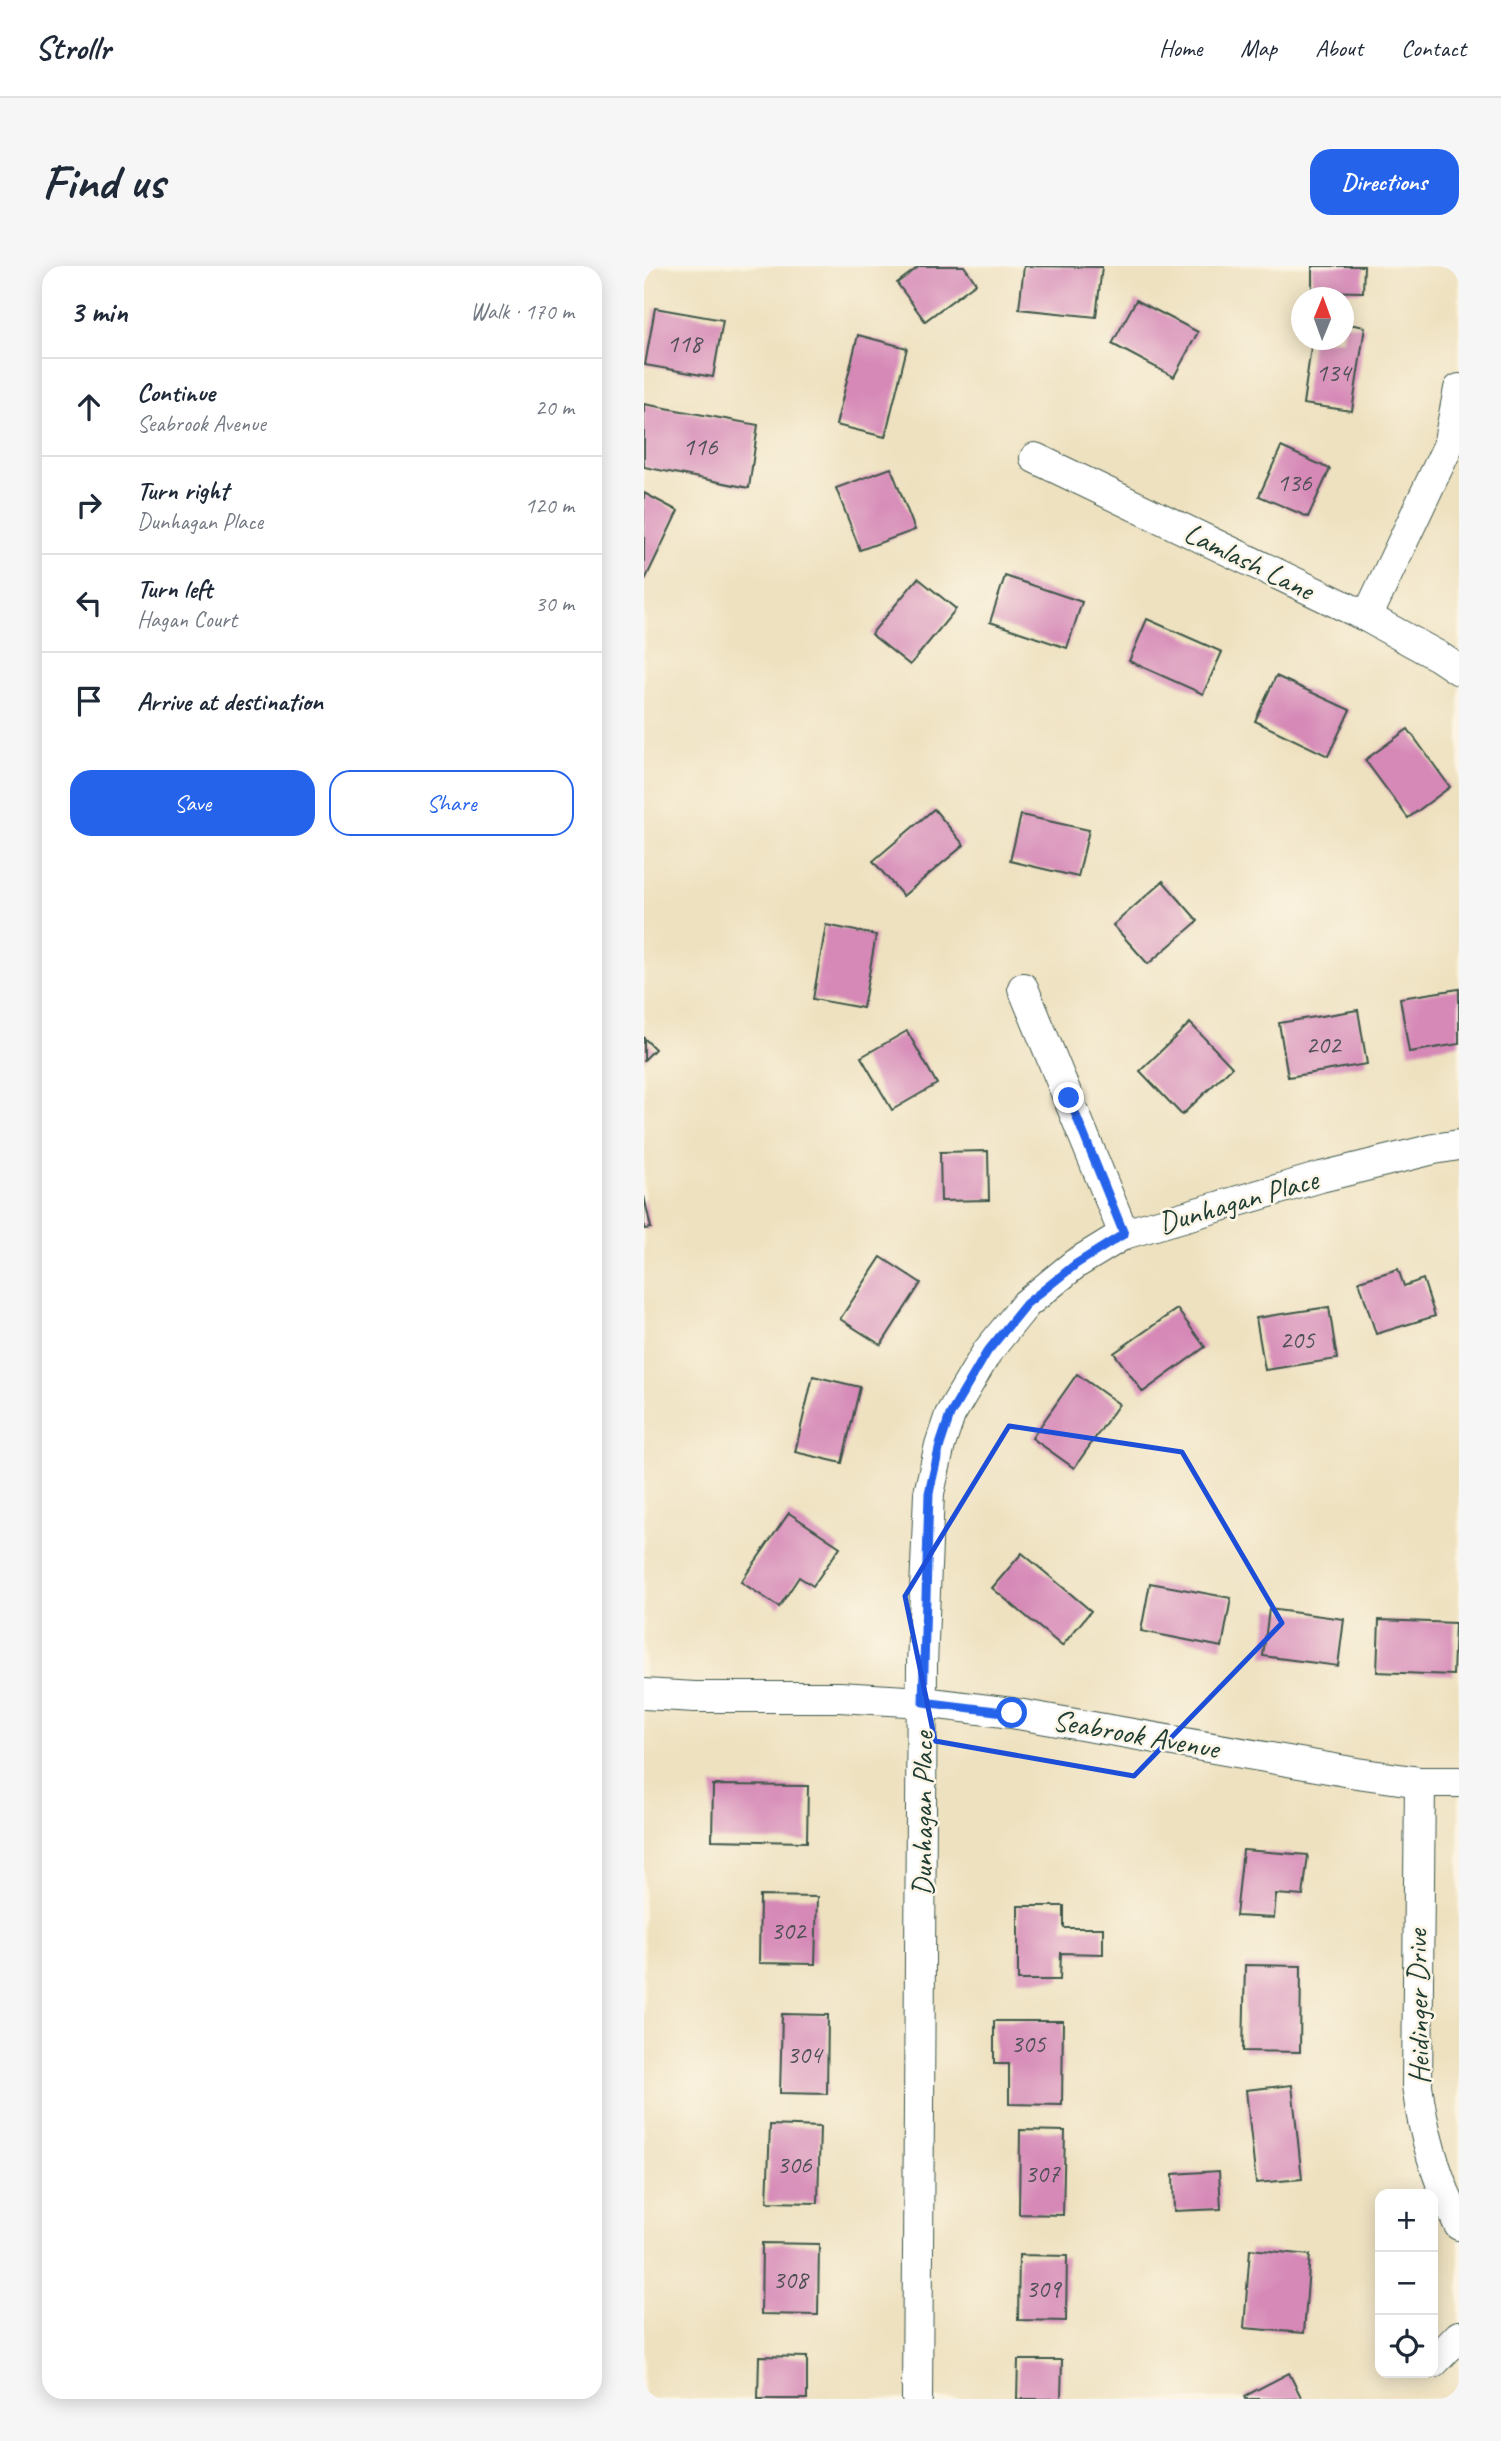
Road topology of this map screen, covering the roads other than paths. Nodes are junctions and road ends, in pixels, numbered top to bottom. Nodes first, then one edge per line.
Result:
1 (1459, 388) edge
2 (1454, 448) edge
3 (1035, 458) dead end
4 (1367, 617) junction
5 (1459, 670) edge
6 (1023, 988) dead end
7 (1459, 1145) edge
8 (1124, 1234) junction
9 (644, 1694) edge
10 (923, 1702) junction
11 (1420, 1782) junction
12 (1459, 1782) edge
13 (1459, 2225) edge
14 (1459, 2336) edge
15 (1438, 2358) edge
16 (917, 2399) edge

1 - 2 street
2 - 4 street
3 - 4 street, Lamlash Lane
4 - 5 street, Lamlash Lane
6 - 8 street
7 - 8 street, Dunhagan Place
8 - 10 street, Dunhagan Place
9 - 10 street, Seabrook Avenue
10 - 11 street, Seabrook Avenue
10 - 16 street, Dunhagan Place
11 - 12 street, Seabrook Avenue
11 - 13 street, Heidinger Drive
14 - 15 street

